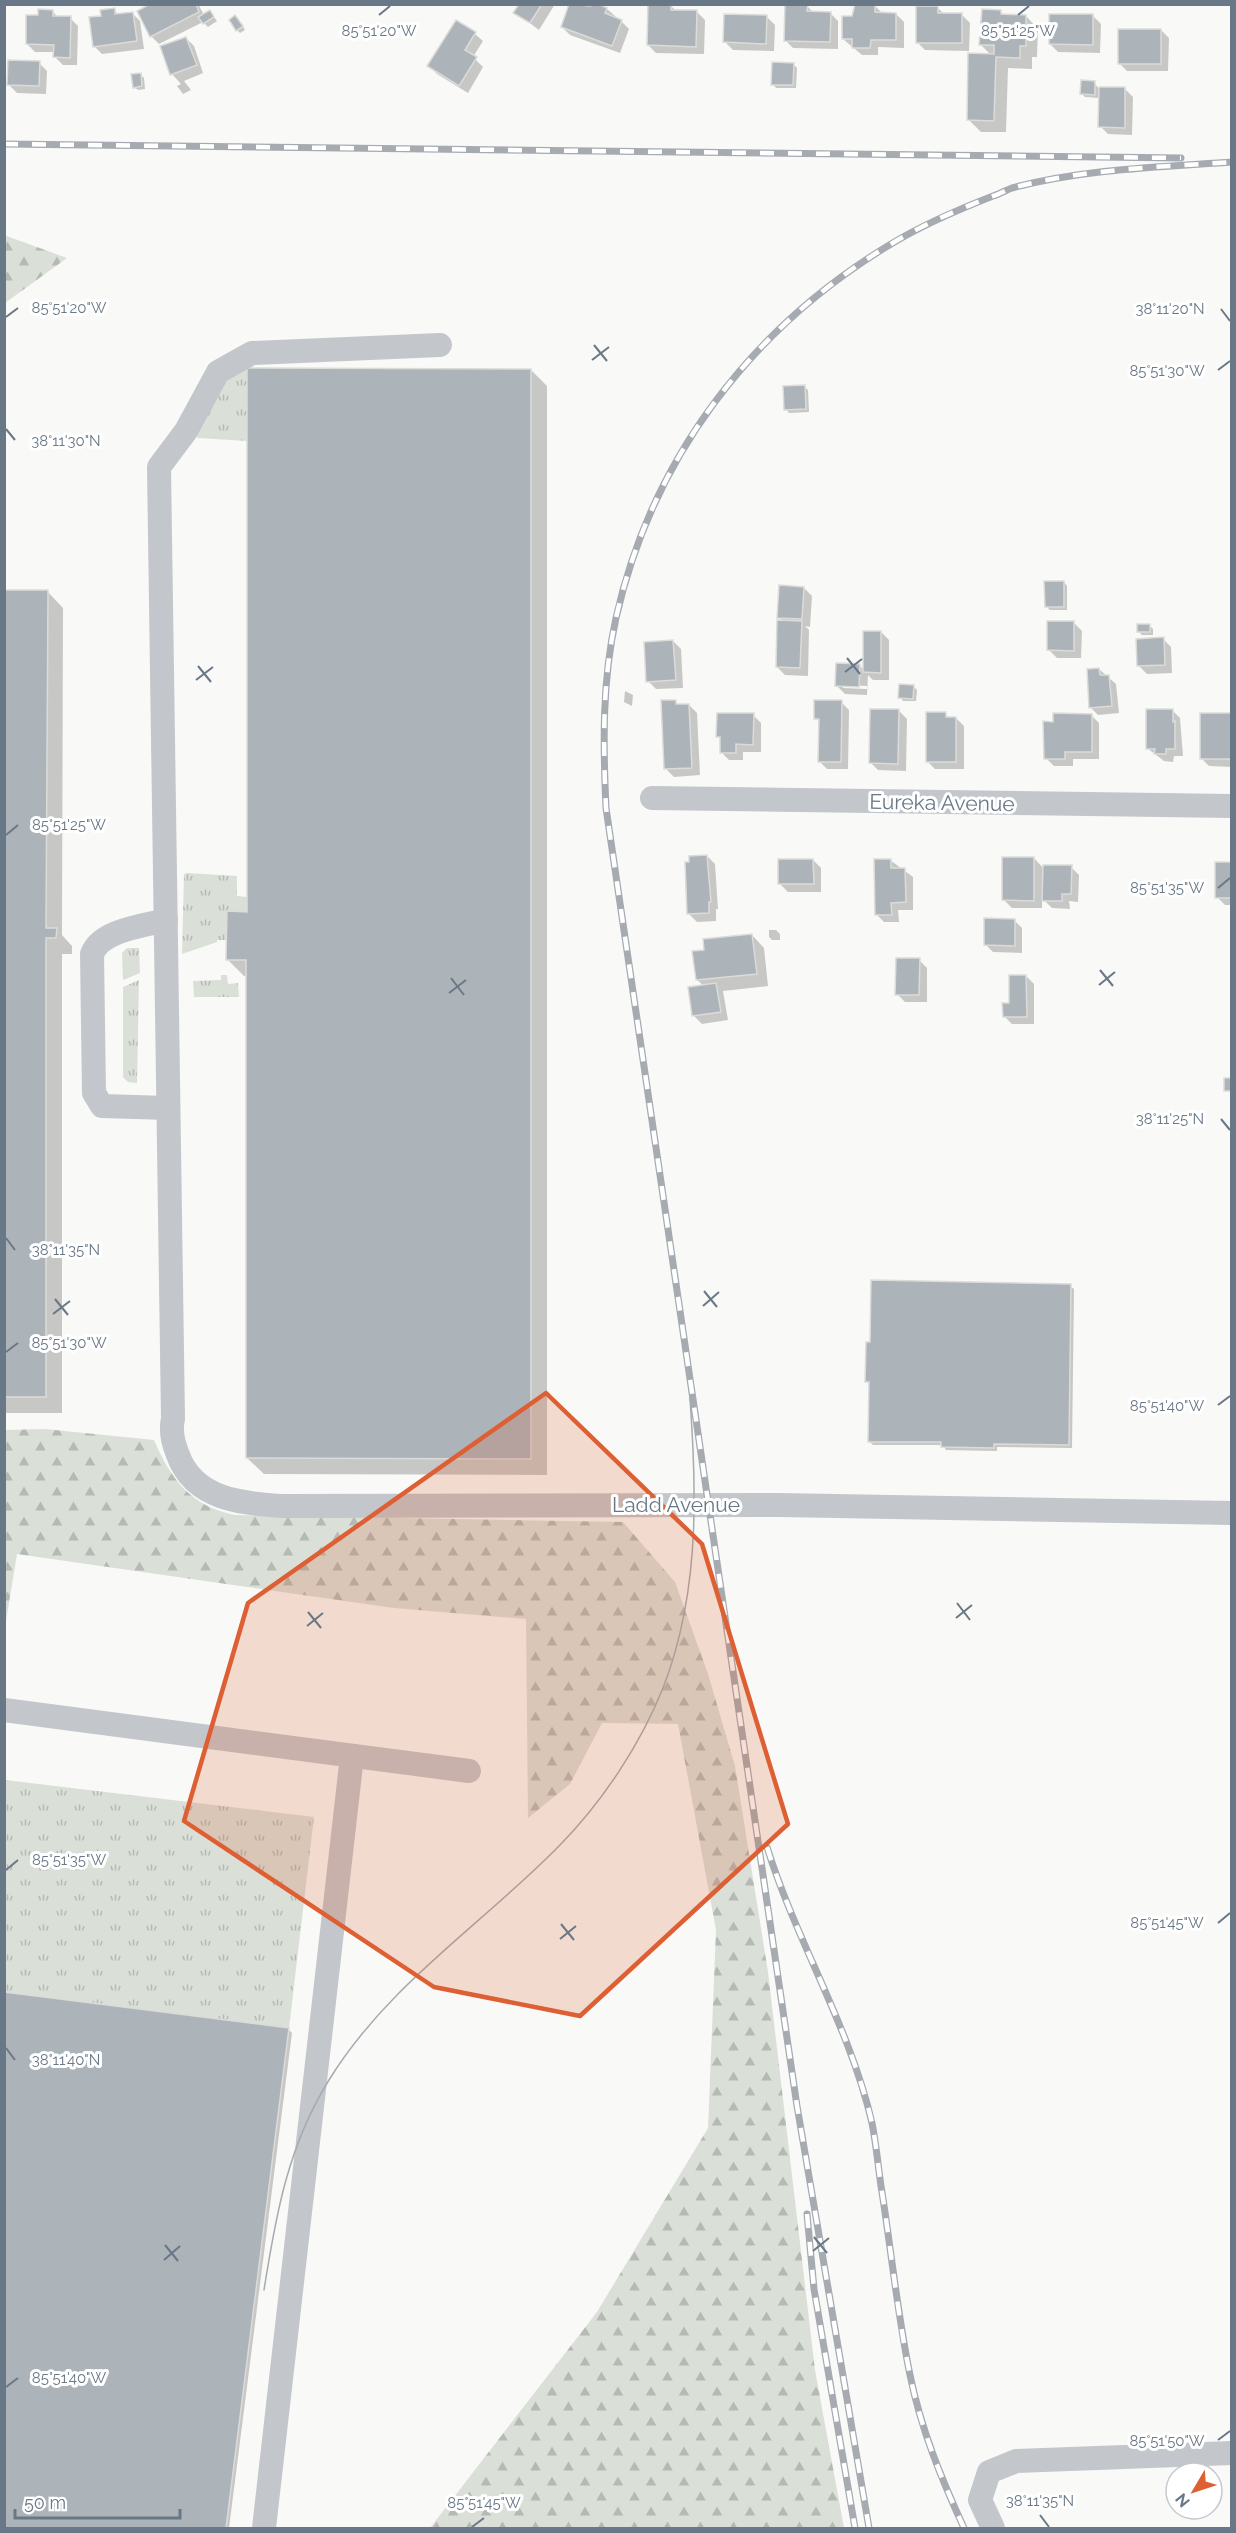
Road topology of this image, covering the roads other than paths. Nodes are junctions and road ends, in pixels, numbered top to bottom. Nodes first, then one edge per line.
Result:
1 (440, 345) dead end
2 (652, 798) dead end
3 (1232, 806) edge
4 (165, 920) junction
5 (168, 1108) junction
6 (1232, 1513) edge
7 (4, 1710) edge
8 (352, 1756) junction
9 (469, 1771) dead end
10 (1232, 2453) edge
11 (264, 2529) edge
12 (993, 2529) edge

1 - 4 street, Ladd Avenue
2 - 3 street, Eureka Avenue
4 - 5 street, Ladd Avenue
4 - 5 street
5 - 6 street, Ladd Avenue
7 - 8 street
8 - 9 street
8 - 11 street
10 - 12 street

